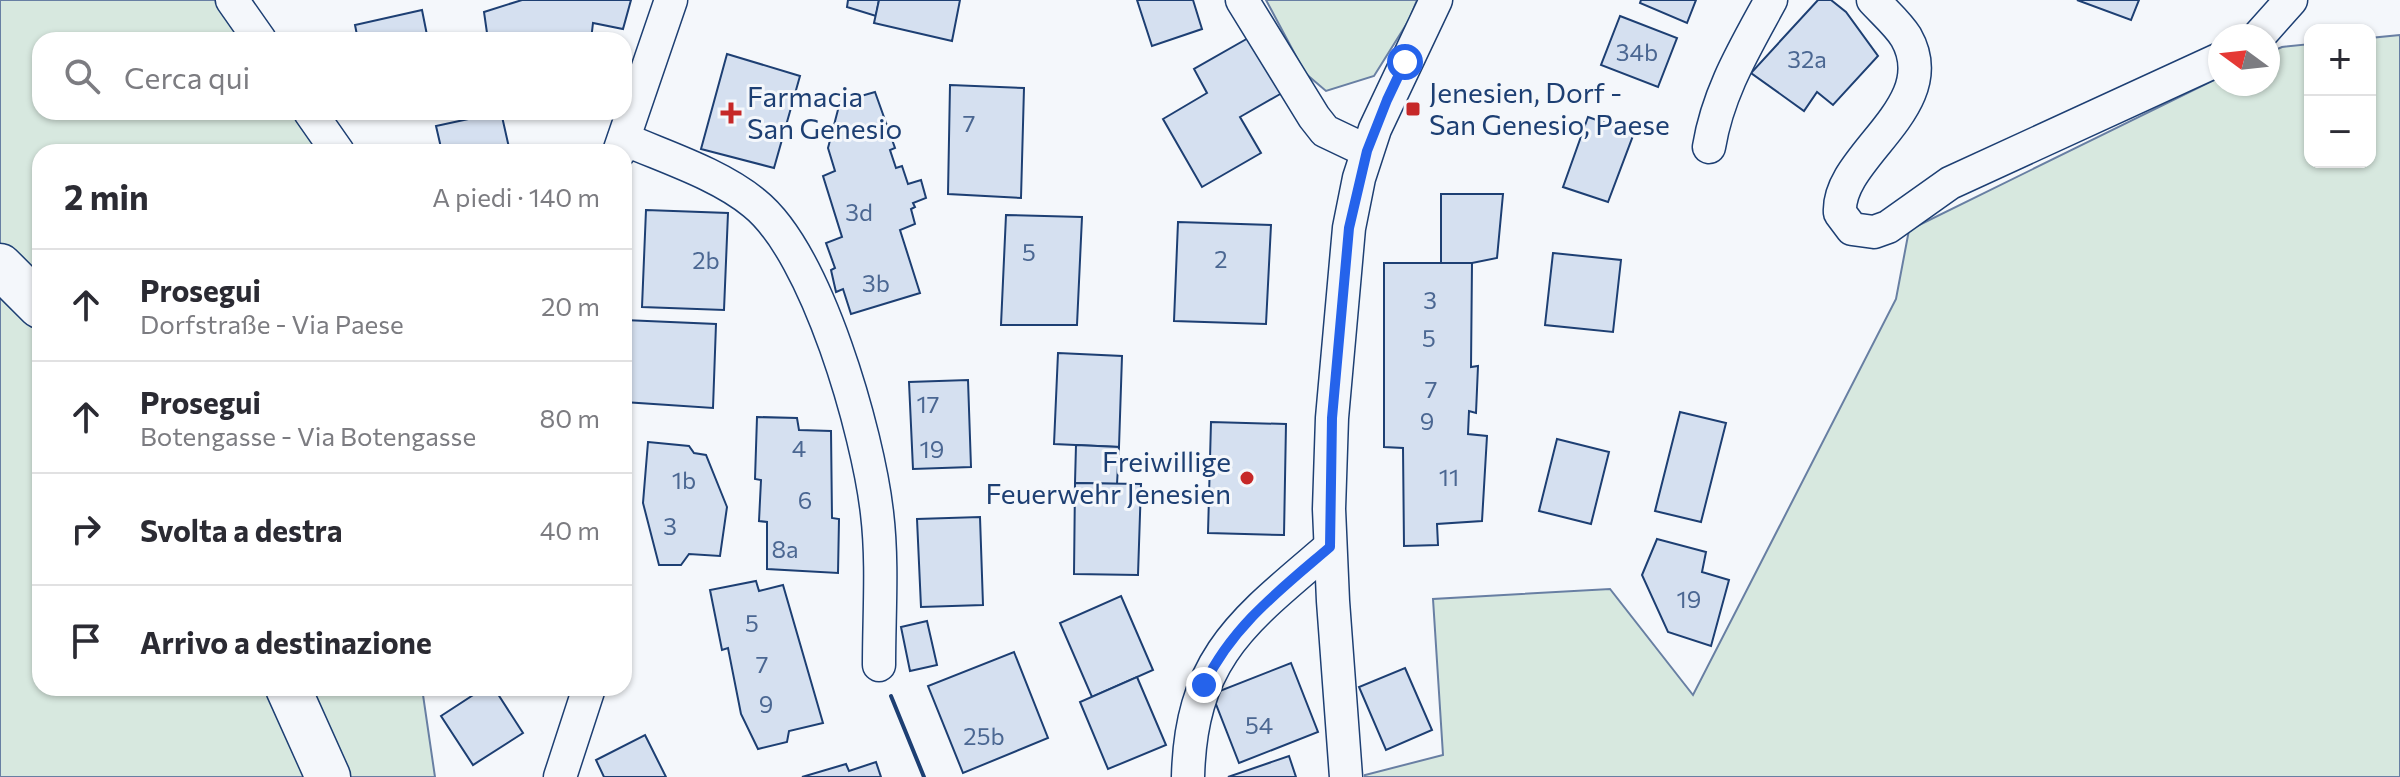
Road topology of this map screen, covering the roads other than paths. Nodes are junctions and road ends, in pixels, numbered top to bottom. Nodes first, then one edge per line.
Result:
1 (232, 0) edge
2 (671, 0) edge
3 (1242, 0) edge
4 (1436, 0) edge
5 (1771, 0) edge
6 (1873, 0) edge
7 (2291, 0) edge
8 (2270, 24) edge
9 (254, 32) edge
10 (2208, 65) edge
11 (632, 113) edge
12 (316, 120) edge
13 (630, 120) edge
14 (332, 144) edge
15 (621, 144) edge
16 (1709, 147) dead end
17 (632, 149) edge
18 (1367, 151) junction
19 (0, 266) edge
20 (32, 298) edge
21 (1330, 547) junction
22 (879, 665) dead end
23 (292, 696) edge
24 (586, 696) edge
25 (328, 777) edge
26 (560, 777) edge
27 (1188, 777) edge
28 (1346, 777) edge

1 - 9 street
2 - 11 street
3 - 18 street
4 - 18 street
5 - 16 street
6 - 10 street
7 - 8 street
12 - 14 street
13 - 15 street
17 - 22 street
18 - 21 street
19 - 20 main road
21 - 27 street
21 - 28 street
23 - 25 main road
24 - 26 street

